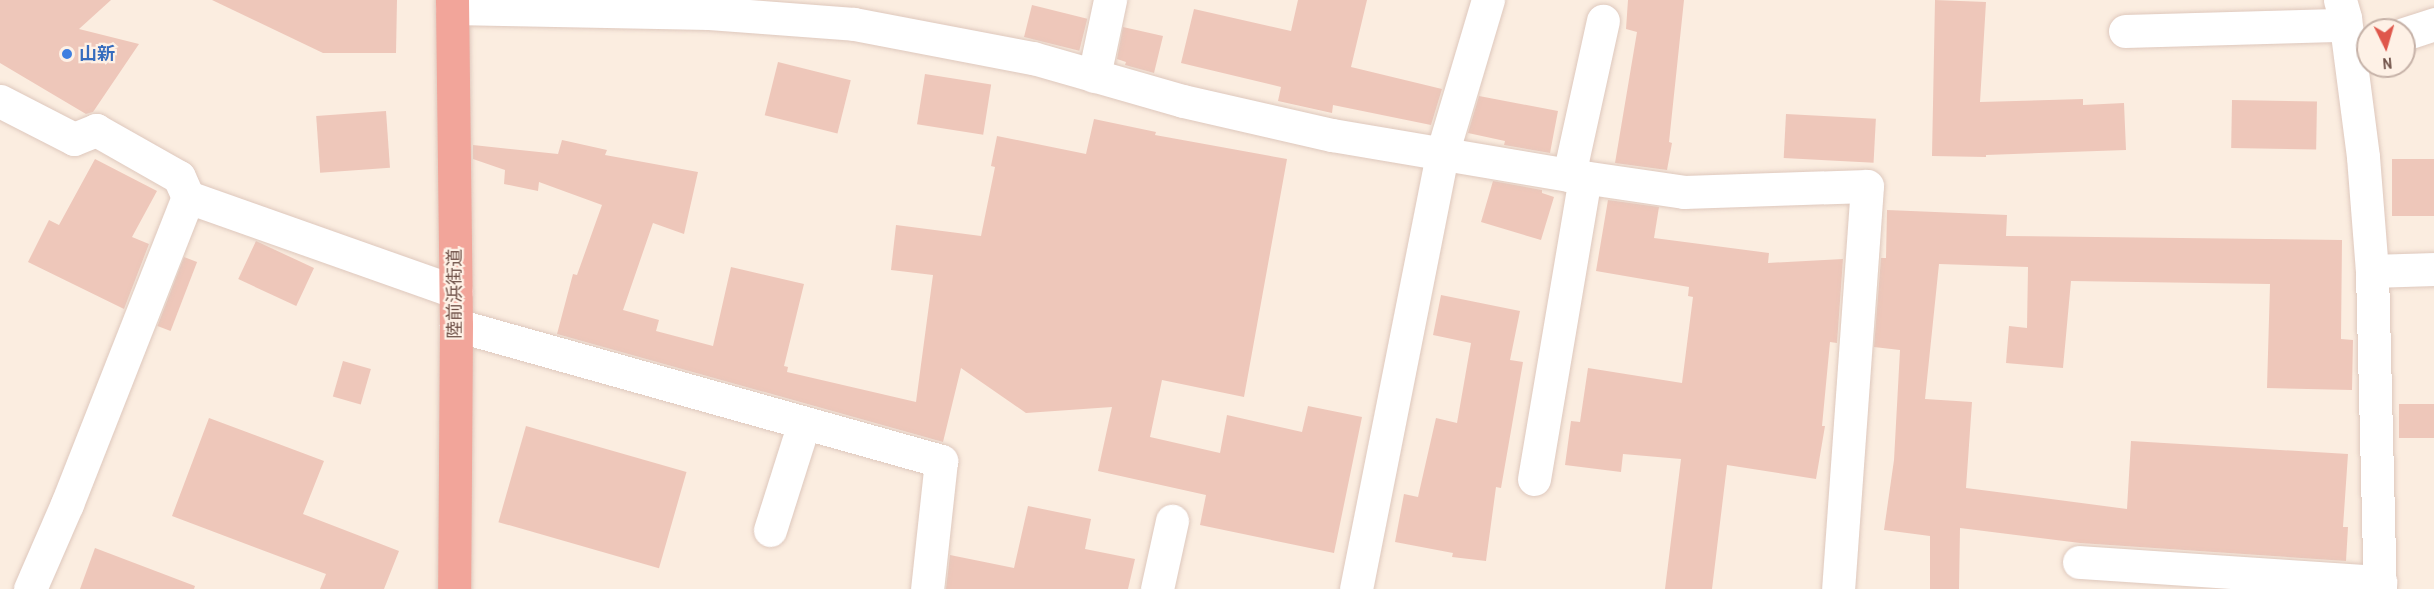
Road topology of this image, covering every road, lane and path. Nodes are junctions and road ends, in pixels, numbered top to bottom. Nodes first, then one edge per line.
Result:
1 (1110, 0) edge
2 (1488, 0) edge
3 (452, 4) edge
4 (1603, 21) dead end
5 (2434, 24) edge
6 (2350, 30) edge
7 (2416, 30) edge
8 (2125, 31) dead end
9 (1094, 76) junction
10 (0, 100) edge
11 (1442, 154) junction
12 (1577, 176) junction
13 (188, 196) junction
14 (2434, 269) edge
15 (2372, 271) junction
16 (456, 292) junction
17 (456, 325) junction
18 (804, 423) junction
19 (1534, 479) dead end
20 (1172, 521) dead end
21 (770, 530) dead end
22 (2079, 562) dead end
23 (39, 586) edge
24 (2380, 586) edge
25 (454, 589) edge
26 (927, 589) edge
27 (1157, 589) edge
28 (1356, 589) edge
29 (1838, 589) edge

1 - 9 street
2 - 11 street
3 - 9 street
3 - 16 highway, 陸前浜街道
4 - 12 street
5 - 7 street
6 - 8 street
6 - 15 street
9 - 11 street
10 - 13 street
11 - 12 street
11 - 28 street
12 - 19 street
12 - 29 street
13 - 16 street
13 - 23 street
14 - 15 street
15 - 24 street
16 - 17 highway, 陸前浜街道
17 - 18 street
17 - 25 highway, 陸前浜街道
18 - 21 street
18 - 26 street
20 - 27 street
22 - 24 street

